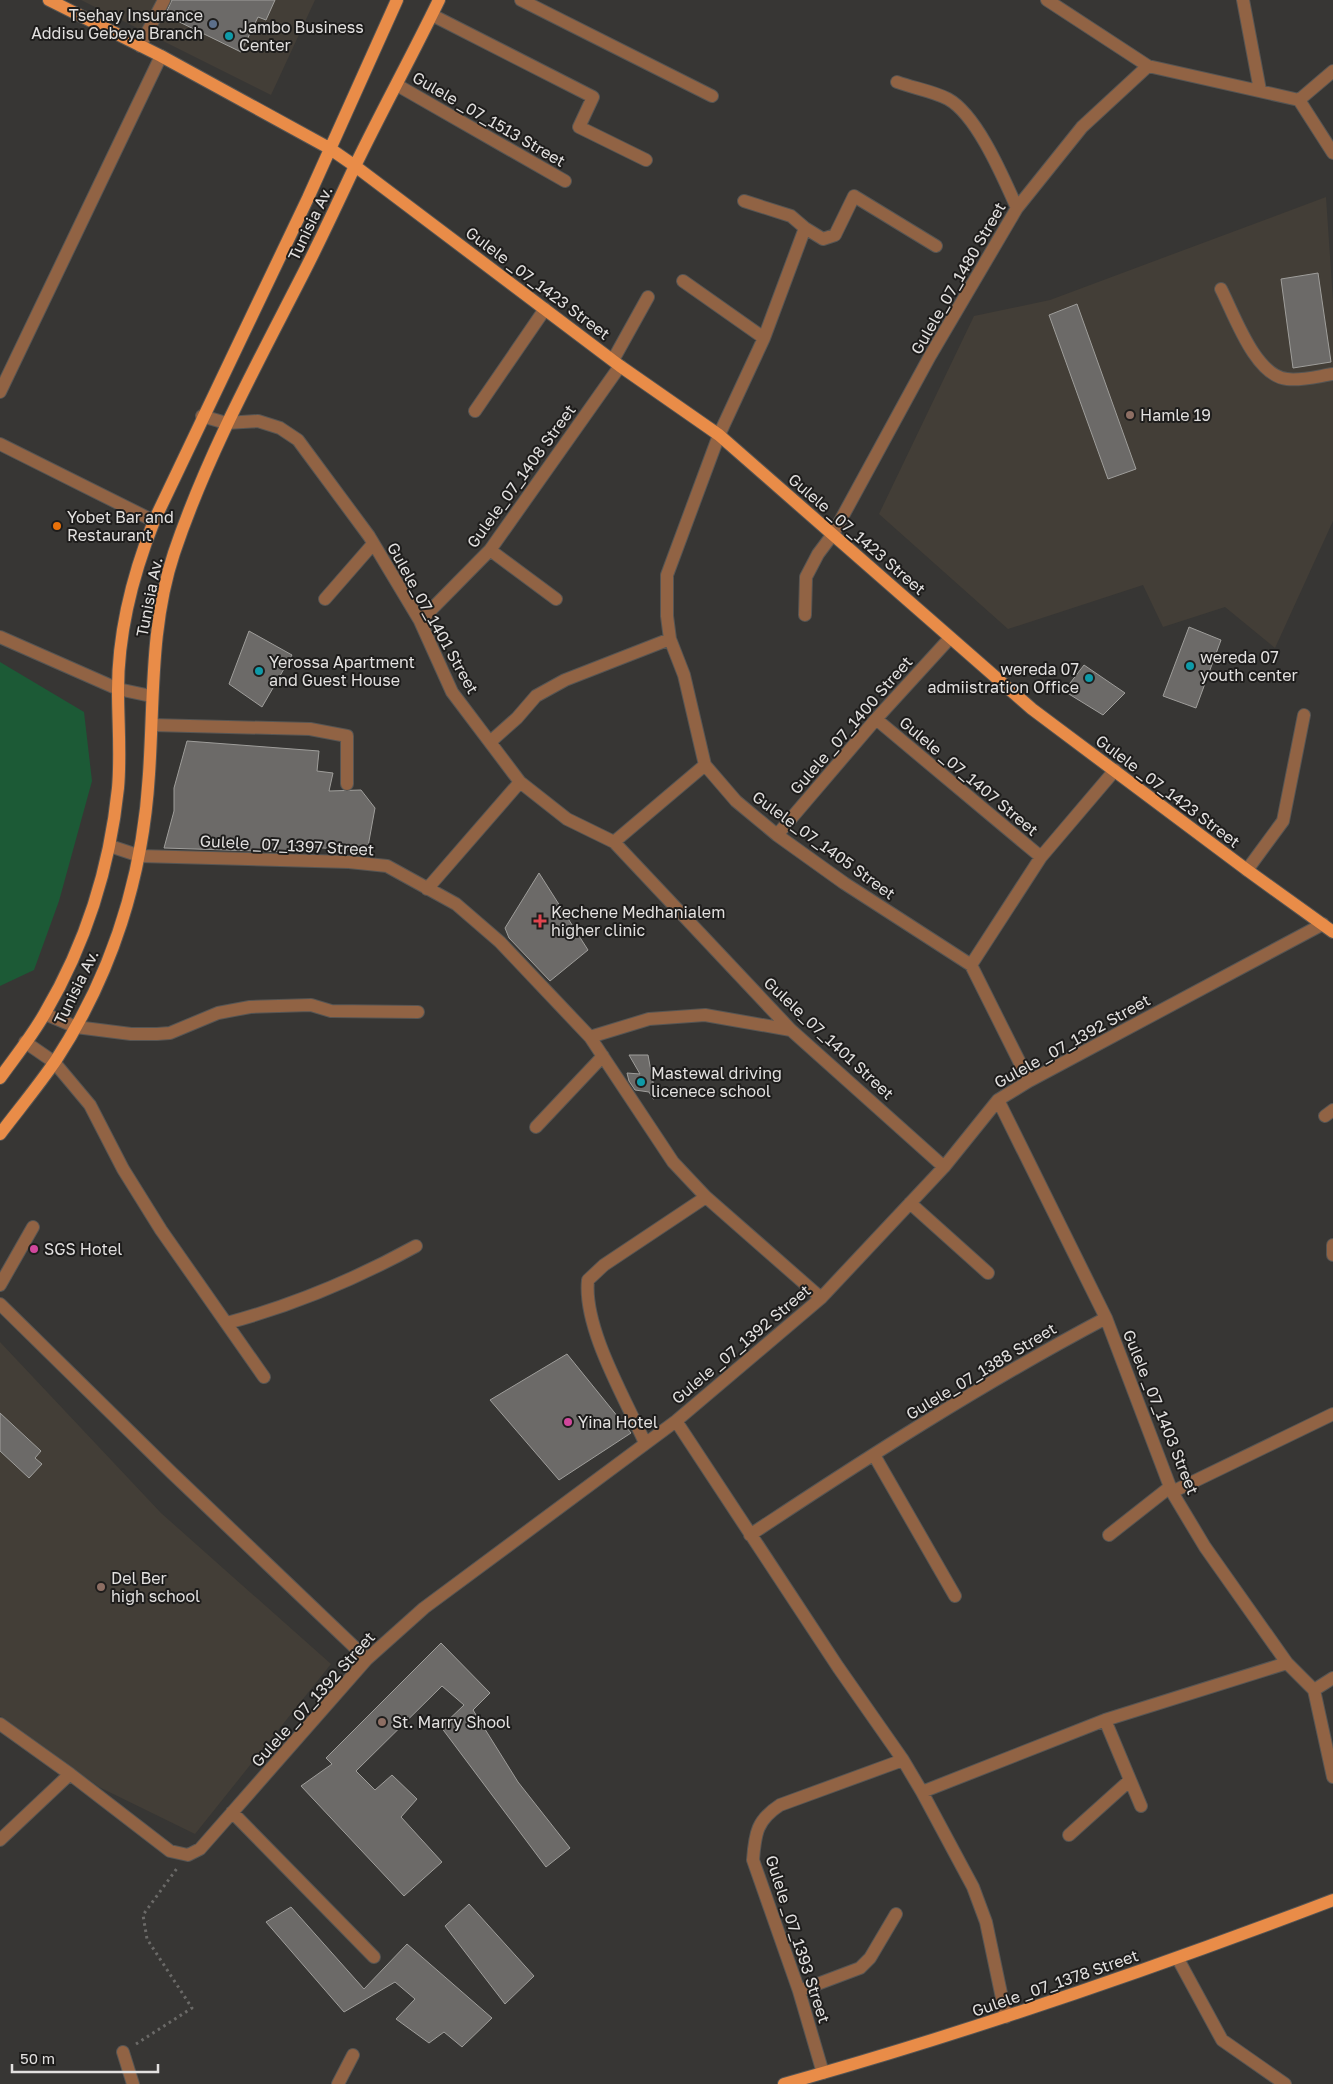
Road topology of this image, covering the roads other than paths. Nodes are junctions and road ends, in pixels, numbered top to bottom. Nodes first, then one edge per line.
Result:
1 (49, 0) edge
2 (164, 0) edge
3 (397, 0) edge
4 (439, 0) edge
5 (522, 0) edge
6 (1047, 0) edge
7 (1244, 1) edge
8 (432, 15) junction
9 (140, 46) junction
10 (161, 56) junction
11 (1148, 66) junction
12 (1333, 71) edge
13 (897, 82) dead end
14 (398, 84) junction
15 (1260, 90) junction
16 (712, 96) dead end
17 (1299, 100) junction
18 (329, 148) junction
19 (1333, 153) edge
20 (646, 160) dead end
21 (355, 166) junction
22 (565, 182) dead end
23 (744, 201) dead end
24 (1018, 208) junction
25 (805, 228) junction
26 (936, 246) dead end
27 (683, 281) dead end
28 (1221, 289) dead end
29 (648, 297) dead end
30 (544, 308) junction
31 (764, 338) junction
32 (617, 363) junction
33 (1333, 374) edge
34 (0, 392) edge
35 (475, 411) dead end
36 (202, 416) junction
37 (226, 423) junction
38 (719, 435) junction
39 (0, 444) edge
40 (154, 521) junction
41 (833, 534) junction
42 (374, 544) junction
43 (490, 550) junction
44 (325, 600) dead end
45 (556, 600) dead end
46 (805, 616) dead end
47 (420, 621) junction
48 (0, 637) edge
49 (950, 638) junction
50 (670, 639) junction
51 (118, 689) junction
52 (151, 696) junction
53 (1304, 715) dead end
54 (876, 719) junction
55 (152, 725) junction
56 (490, 742) junction
57 (704, 765) junction
58 (1115, 770) junction
59 (520, 782) junction
60 (347, 784) dead end
61 (777, 835) junction
62 (614, 842) junction
63 (110, 846) junction
64 (140, 856) junction
65 (1041, 857) junction
66 (1247, 870) junction
67 (427, 889) junction
68 (1328, 928) edge
69 (971, 965) junction
70 (418, 1012) dead end
71 (45, 1014) junction
72 (76, 1027) junction
73 (791, 1030) junction
74 (590, 1037) junction
75 (25, 1042) junction
76 (603, 1056) junction
77 (54, 1062) junction
78 (0, 1078) edge
79 (1029, 1081) junction
80 (998, 1100) junction
81 (536, 1127) dead end
82 (0, 1134) edge
83 (944, 1166) junction
84 (706, 1198) junction
85 (910, 1203) junction
86 (33, 1227) dead end
87 (1333, 1245) edge
88 (416, 1246) dead end
89 (1333, 1256) edge
90 (988, 1273) dead end
91 (0, 1285) edge
92 (821, 1298) junction
93 (0, 1304) edge
94 (1106, 1318) junction
95 (228, 1323) junction
96 (264, 1377) dead end
97 (1333, 1414) edge
98 (676, 1421) junction
99 (645, 1443) junction
100 (874, 1455) junction
101 (1171, 1490) junction
102 (750, 1535) junction
103 (1109, 1535) dead end
104 (955, 1596) dead end
105 (367, 1659) junction
106 (1287, 1663) junction
107 (1333, 1678) edge
108 (1314, 1690) junction
109 (1104, 1720) junction
110 (0, 1724) edge
111 (903, 1760) junction
112 (70, 1774) junction
113 (1333, 1777) edge
114 (1129, 1781) junction
115 (922, 1792) junction
116 (1141, 1806) dead end
117 (232, 1812) junction
118 (1069, 1835) dead end
119 (0, 1840) edge
120 (1333, 1900) edge
121 (896, 1914) dead end
122 (374, 1957) dead end
123 (1178, 1959) junction
124 (799, 1990) junction
125 (1006, 2017) junction
126 (123, 2052) road end
127 (353, 2054) dead end
128 (823, 2073) junction
129 (133, 2084) edge
130 (338, 2084) edge
131 (784, 2084) edge
132 (1285, 2084) edge

1 - 9 main road, Gulele _07_1423 Street
2 - 9 street
3 - 18 main road, Tunisia Av.
4 - 8 main road, Tunisia Av.
5 - 16 street
6 - 11 street
7 - 15 street
8 - 14 main road, Tunisia Av.
8 - 20 street
9 - 10 main road, Gulele _07_1423 Street
10 - 18 main road, Gulele _07_1423 Street
10 - 34 street
11 - 15 street
11 - 24 street, Gulele_07_1480 Street
12 - 17 street
13 - 24 street
14 - 21 main road, Tunisia Av.
14 - 22 street, Gulele _07_1513 Street
15 - 17 street
17 - 19 street
18 - 21 main road, Gulele _07_1423 Street
18 - 36 main road, Tunisia Av.
21 - 30 main road, Gulele _07_1423 Street
21 - 37 main road, Tunisia Av.
23 - 25 street
24 - 41 street, Gulele_07_1480 Street
25 - 26 street
25 - 31 street, Gulele_07_1405 Street
27 - 31 street
28 - 33 street
29 - 32 street, Gulele_07_1408 Street
30 - 32 main road, Gulele _07_1423 Street
30 - 35 street
31 - 38 street, Gulele_07_1405 Street
32 - 38 main road, Gulele _07_1423 Street
32 - 43 street, Gulele_07_1408 Street
36 - 37 street, Gulele_07_1401 Street
36 - 40 main road, Tunisia Av.
37 - 42 street, Gulele_07_1401 Street
37 - 52 main road, Tunisia Av.
38 - 41 main road, Gulele _07_1423 Street
38 - 50 street, Gulele_07_1405 Street
39 - 40 street
40 - 51 main road, Tunisia Av.
41 - 46 street, Gulele_07_1480 Street
41 - 49 main road, Gulele _07_1423 Street
42 - 44 street
42 - 47 street, Gulele_07_1401 Street
43 - 45 street
43 - 47 street, Gulele_07_1408 Street
47 - 56 street, Gulele_07_1401 Street
48 - 51 street
49 - 54 street, Gulele _07_1400 Street
49 - 58 main road, Gulele _07_1423 Street
50 - 56 street
50 - 57 street, Gulele_07_1405 Street
51 - 52 street
51 - 63 main road, Tunisia Av.
52 - 55 main road, Tunisia Av.
53 - 66 street
54 - 61 street, Gulele _07_1400 Street
54 - 65 street, Gulele _07_1407 Street
55 - 60 street
55 - 64 main road, Tunisia Av.
56 - 59 street, Gulele_07_1401 Street
57 - 61 street, Gulele_07_1405 Street
57 - 62 street
58 - 65 street
58 - 66 main road, Gulele _07_1423 Street
59 - 62 street, Gulele_07_1401 Street
59 - 67 street
61 - 69 street, Gulele_07_1405 Street
62 - 73 street, Gulele_07_1401 Street
63 - 64 street, Gulele _07_1397 Street
63 - 71 main road, Tunisia Av.
64 - 67 street, Gulele _07_1397 Street
64 - 72 main road, Tunisia Av.
65 - 69 street
66 - 68 main road, Gulele _07_1423 Street
67 - 74 street, Gulele _07_1397 Street
68 - 79 street, Gulele _07_1392 Street
69 - 79 street
70 - 72 street
71 - 72 street
71 - 75 main road, Tunisia Av.
72 - 77 main road, Tunisia Av.
73 - 74 street
73 - 83 street, Gulele_07_1401 Street
74 - 76 street, Gulele _07_1397 Street
75 - 77 street
75 - 78 main road, Tunisia Av.
76 - 81 street
76 - 84 street, Gulele _07_1397 Street
77 - 82 main road, Tunisia Av.
77 - 95 street
79 - 80 street, Gulele _07_1392 Street
80 - 83 street, Gulele _07_1392 Street
80 - 94 street, Gulele _07_1403 Street
83 - 85 street, Gulele _07_1392 Street
84 - 92 street, Gulele _07_1397 Street
84 - 99 street
85 - 90 street
85 - 92 street, Gulele _07_1392 Street
86 - 91 street
87 - 89 street
88 - 95 street
92 - 98 street, Gulele _07_1392 Street
93 - 105 street
94 - 100 street, Gulele_07_1388 Street
94 - 101 street, Gulele _07_1403 Street
95 - 96 street
97 - 101 street
98 - 99 street, Gulele _07_1392 Street
98 - 102 street
99 - 105 street, Gulele _07_1392 Street
100 - 102 street, Gulele_07_1388 Street
100 - 104 street
101 - 103 street
101 - 106 street, Gulele _07_1403 Street
102 - 111 street
105 - 117 street, Gulele _07_1392 Street
106 - 108 street, Gulele _07_1403 Street
106 - 109 street
107 - 108 street
108 - 113 street
109 - 114 street
109 - 115 street
110 - 112 street
111 - 115 street
111 - 124 street, Gulele _07_1393 Street
112 - 117 street, Gulele _07_1392 Street
112 - 119 street
114 - 116 street
114 - 118 street
115 - 125 street
117 - 122 street
120 - 123 main road, Gulele _07_1378 Street
121 - 124 street
123 - 125 main road, Gulele _07_1378 Street
123 - 132 street
124 - 128 street, Gulele _07_1393 Street
125 - 128 main road, Gulele _07_1378 Street
126 - 129 street
127 - 130 street
128 - 131 main road, Gulele _07_1378 Street

